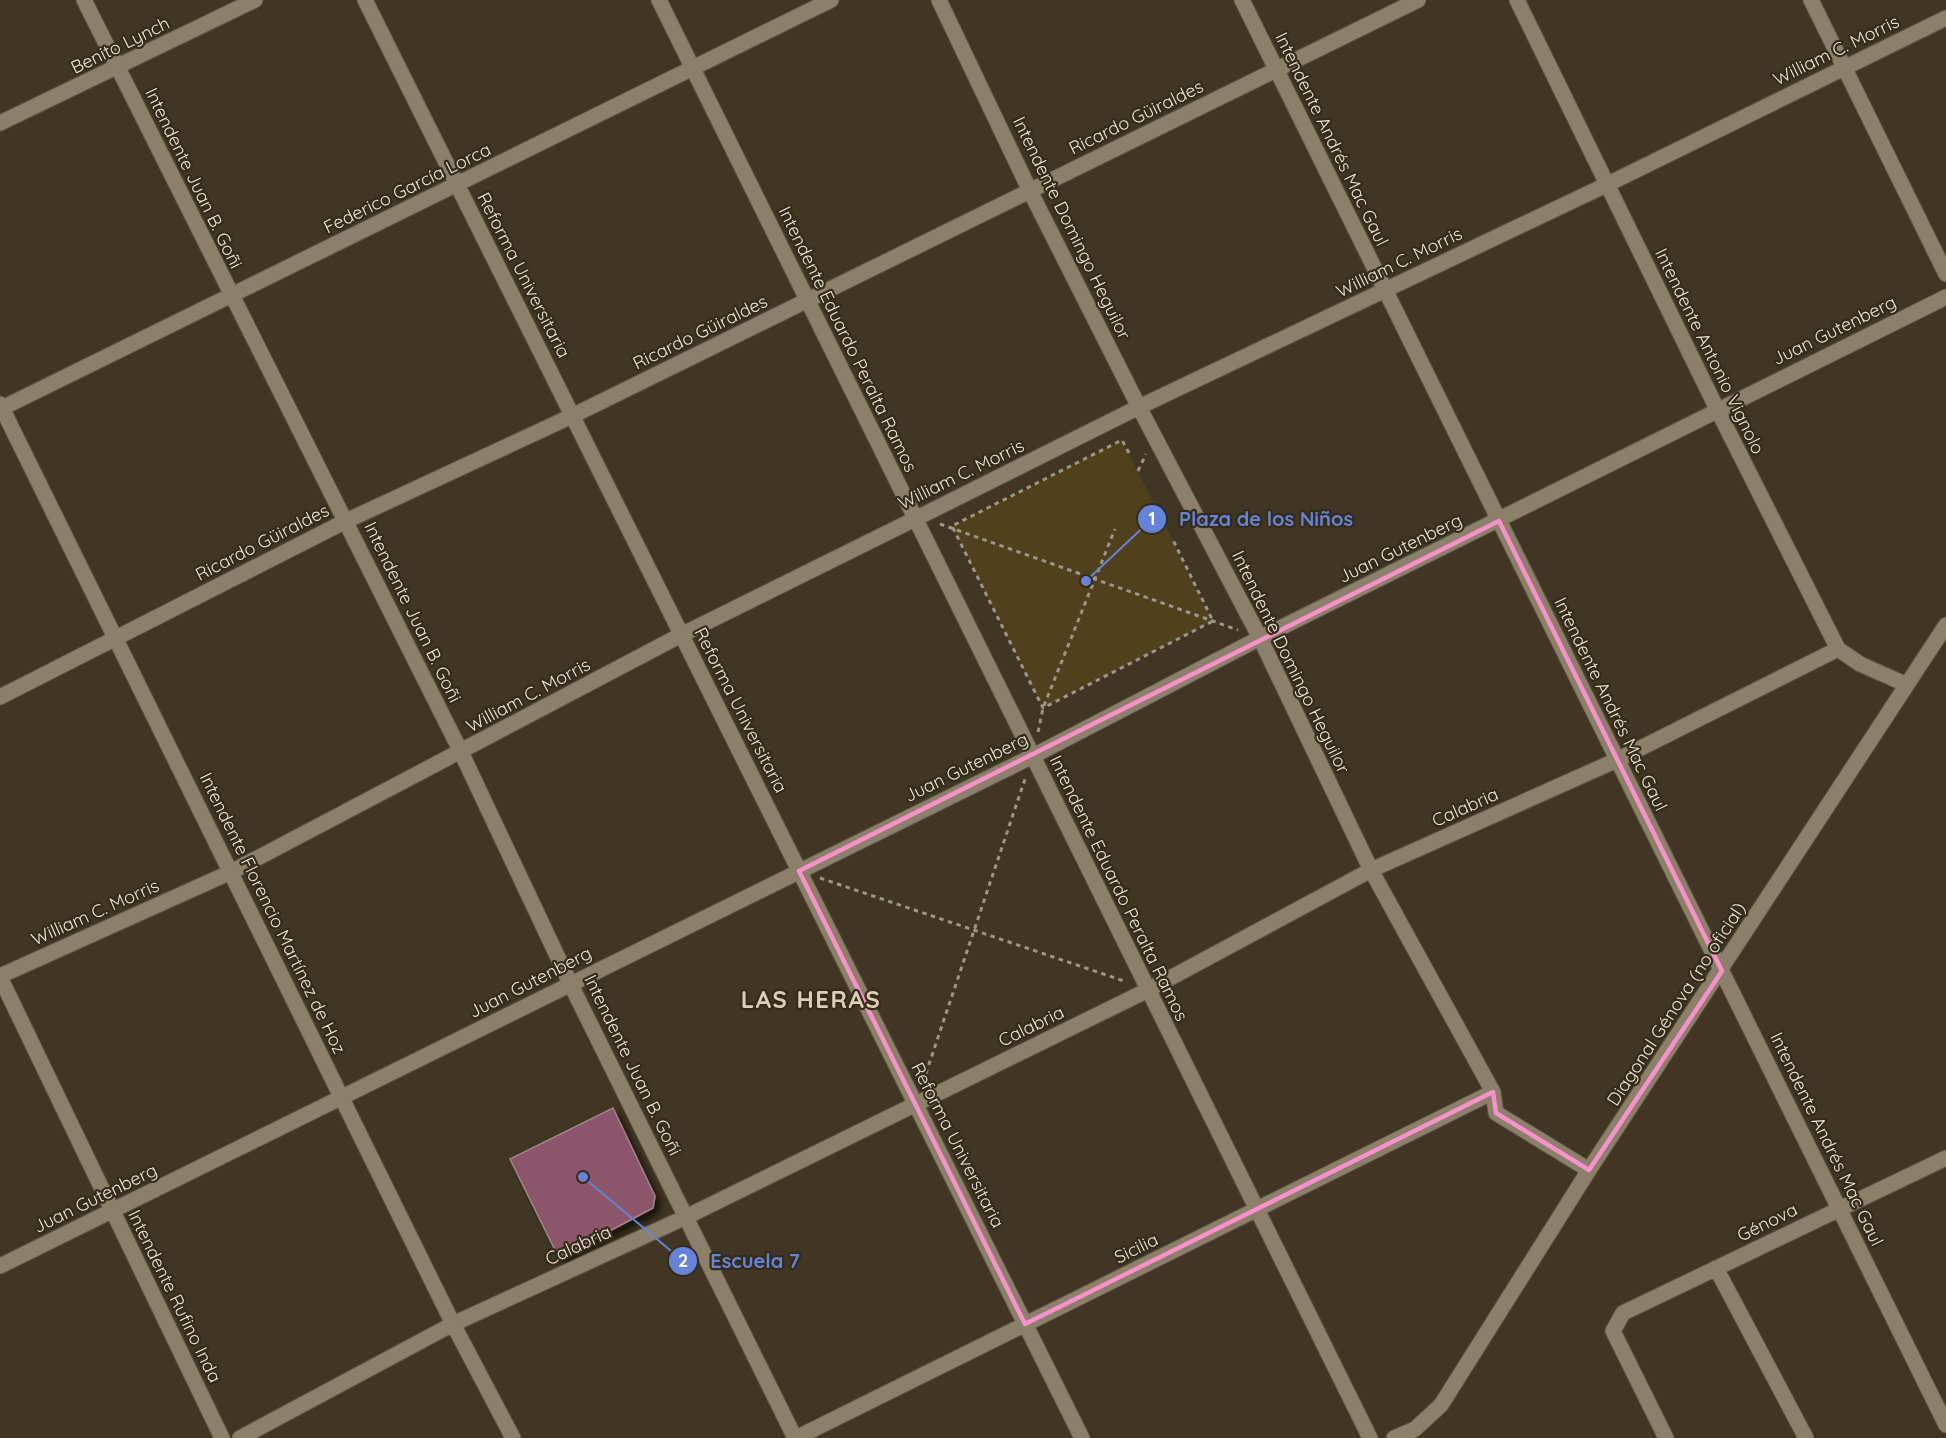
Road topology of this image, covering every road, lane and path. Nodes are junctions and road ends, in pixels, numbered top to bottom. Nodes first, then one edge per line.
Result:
1 (84, 0) edge
2 (255, 0) edge
3 (364, 0) edge
4 (658, 0) edge
5 (831, 0) edge
6 (939, 0) edge
7 (1242, 0) edge
8 (1418, 0) edge
9 (1517, 0) edge
10 (1811, 0) edge
11 (1946, 18) edge
12 (118, 68) junction
13 (692, 68) junction
14 (1845, 68) junction
15 (1276, 70) junction
16 (0, 123) edge
17 (1606, 184) junction
18 (457, 185) junction
19 (1030, 191) junction
20 (1946, 274) edge
21 (1385, 290) junction
22 (231, 297) junction
23 (1946, 297) edge
24 (807, 301) junction
25 (1, 407) edge
26 (1139, 407) junction
27 (1717, 409) junction
28 (572, 417) junction
29 (1129, 453) dead end
30 (915, 519) junction
31 (346, 521) junction
32 (1499, 521) junction
33 (952, 526) junction
34 (1115, 529) dead end
35 (1173, 540) dead end
36 (1095, 578) junction
37 (1214, 621) junction
38 (1946, 625) edge
39 (681, 635) junction
40 (116, 638) junction
41 (1260, 638) junction
42 (1838, 649) junction
43 (1905, 684) junction
44 (0, 697) edge
45 (1043, 708) junction
46 (461, 752) junction
47 (1033, 756) junction
48 (1617, 760) junction
49 (1371, 870) junction
50 (799, 871) junction
51 (231, 872) junction
52 (974, 930) junction
53 (1722, 971) junction
54 (0, 976) edge
55 (570, 983) junction
56 (1148, 990) junction
57 (1493, 1092) junction
58 (342, 1099) junction
59 (915, 1104) junction
60 (1946, 1158) edge
61 (1589, 1170) junction
62 (1257, 1209) junction
63 (1839, 1209) junction
64 (112, 1211) junction
65 (686, 1216) junction
66 (0, 1266) edge
67 (1716, 1268) junction
68 (453, 1324) junction
69 (1025, 1324) junction
70 (1946, 1425) edge
71 (222, 1438) edge
72 (240, 1438) edge
73 (513, 1438) edge
74 (796, 1438) edge
75 (1082, 1438) edge
76 (1370, 1438) edge
77 (1394, 1438) edge
78 (1666, 1438) edge
79 (1806, 1438) edge

1 - 12 street, Intendente Juan B. Goñi
2 - 12 street, Benito Lynch
3 - 18 street, Reforma Universitaria
4 - 13 street, Intendente Eduardo Peralta Ramos
5 - 13 street, Federico García Lorca
6 - 19 street, Intendente Domingo Heguilor
7 - 15 street, Intendente Andrés Mac Gaul
8 - 15 street, Ricardo Güiraldes
9 - 17 street, Intendente Antonio Vignolo
10 - 14 street
11 - 14 street, William C. Morris
12 - 16 street, Benito Lynch
12 - 22 street, Intendente Juan B. Goñi
13 - 18 street, Federico García Lorca
13 - 24 street, Intendente Eduardo Peralta Ramos
14 - 17 street, William C. Morris
14 - 20 street
15 - 19 street, Ricardo Güiraldes
15 - 21 street, Intendente Andrés Mac Gaul
17 - 21 street, William C. Morris
17 - 27 street, Intendente Antonio Vignolo
18 - 22 street, Federico García Lorca
18 - 28 street, Reforma Universitaria
19 - 24 street, Ricardo Güiraldes
19 - 26 street, Intendente Domingo Heguilor
21 - 26 street, William C. Morris
21 - 32 street, Intendente Andrés Mac Gaul
22 - 25 street, Federico García Lorca
22 - 31 street, Intendente Juan B. Goñi
23 - 27 street, Juan Gutenberg
24 - 28 street, Ricardo Güiraldes
24 - 30 street, Intendente Eduardo Peralta Ramos
25 - 40 street, Intendente Florencio Martínez de Hoz
26 - 30 street, William C. Morris
26 - 41 street, Intendente Domingo Heguilor
27 - 32 street, Juan Gutenberg
27 - 42 street, Intendente Antonio Vignolo
28 - 31 street, Ricardo Güiraldes
28 - 39 street, Reforma Universitaria
29 - 33 path
30 - 33 path
30 - 39 street, William C. Morris
30 - 47 street, Intendente Eduardo Peralta Ramos
31 - 40 street, Ricardo Güiraldes
31 - 46 street, Intendente Juan B. Goñi
32 - 41 street, Juan Gutenberg
32 - 48 street, Intendente Andrés Mac Gaul
33 - 36 path
33 - 45 path
34 - 36 path
35 - 37 path
36 - 37 path
36 - 45 path
37 - 41 path
37 - 45 path
38 - 43 street, Diagonal Génova (no oficial)
39 - 46 street, William C. Morris
39 - 50 street, Reforma Universitaria
40 - 44 street, Ricardo Güiraldes
40 - 51 street, Intendente Florencio Martínez de Hoz
41 - 47 street, Juan Gutenberg
41 - 49 street, Intendente Domingo Heguilor
42 - 43 street
42 - 48 street, Calabria
43 - 53 street, Diagonal Génova (no oficial)
45 - 47 path
46 - 51 street, William C. Morris
46 - 55 street, Intendente Juan B. Goñi
47 - 50 street, Juan Gutenberg
47 - 52 path
47 - 56 street, Intendente Eduardo Peralta Ramos
48 - 49 street, Calabria
48 - 53 street, Intendente Andrés Mac Gaul
49 - 56 street, Calabria
49 - 57 street, Intendente Domingo Heguilor
50 - 52 path
50 - 55 street, Juan Gutenberg
50 - 59 street, Reforma Universitaria
51 - 54 street, William C. Morris
51 - 58 street, Intendente Florencio Martínez de Hoz
52 - 56 path
52 - 59 path
53 - 61 street, Diagonal Génova (no oficial)
53 - 63 street, Intendente Andrés Mac Gaul
54 - 64 street, Intendente Rufino Inda
55 - 58 street, Juan Gutenberg
55 - 65 street, Intendente Juan B. Goñi
56 - 59 street, Calabria
56 - 62 street, Intendente Eduardo Peralta Ramos
57 - 61 street, Intendente Domingo Heguilor
57 - 62 street, Sicilia
58 - 64 street, Juan Gutenberg
58 - 68 street, Intendente Florencio Martínez de Hoz
59 - 65 street, Calabria
59 - 69 street, Reforma Universitaria
60 - 63 street, Génova
61 - 77 street, Diagonal Génova (no oficial)
62 - 69 street, Sicilia
62 - 76 street, Intendente Eduardo Peralta Ramos
63 - 67 street, Génova
63 - 70 street, Intendente Andrés Mac Gaul
64 - 66 street, Juan Gutenberg
64 - 71 street, Intendente Rufino Inda
65 - 68 street, Calabria
65 - 74 street, Intendente Juan B. Goñi
67 - 78 street, Génova
67 - 79 street
68 - 72 street, Calabria
68 - 73 street, Intendente Florencio Martínez de Hoz
69 - 74 street, Sicilia
69 - 75 street, Reforma Universitaria

